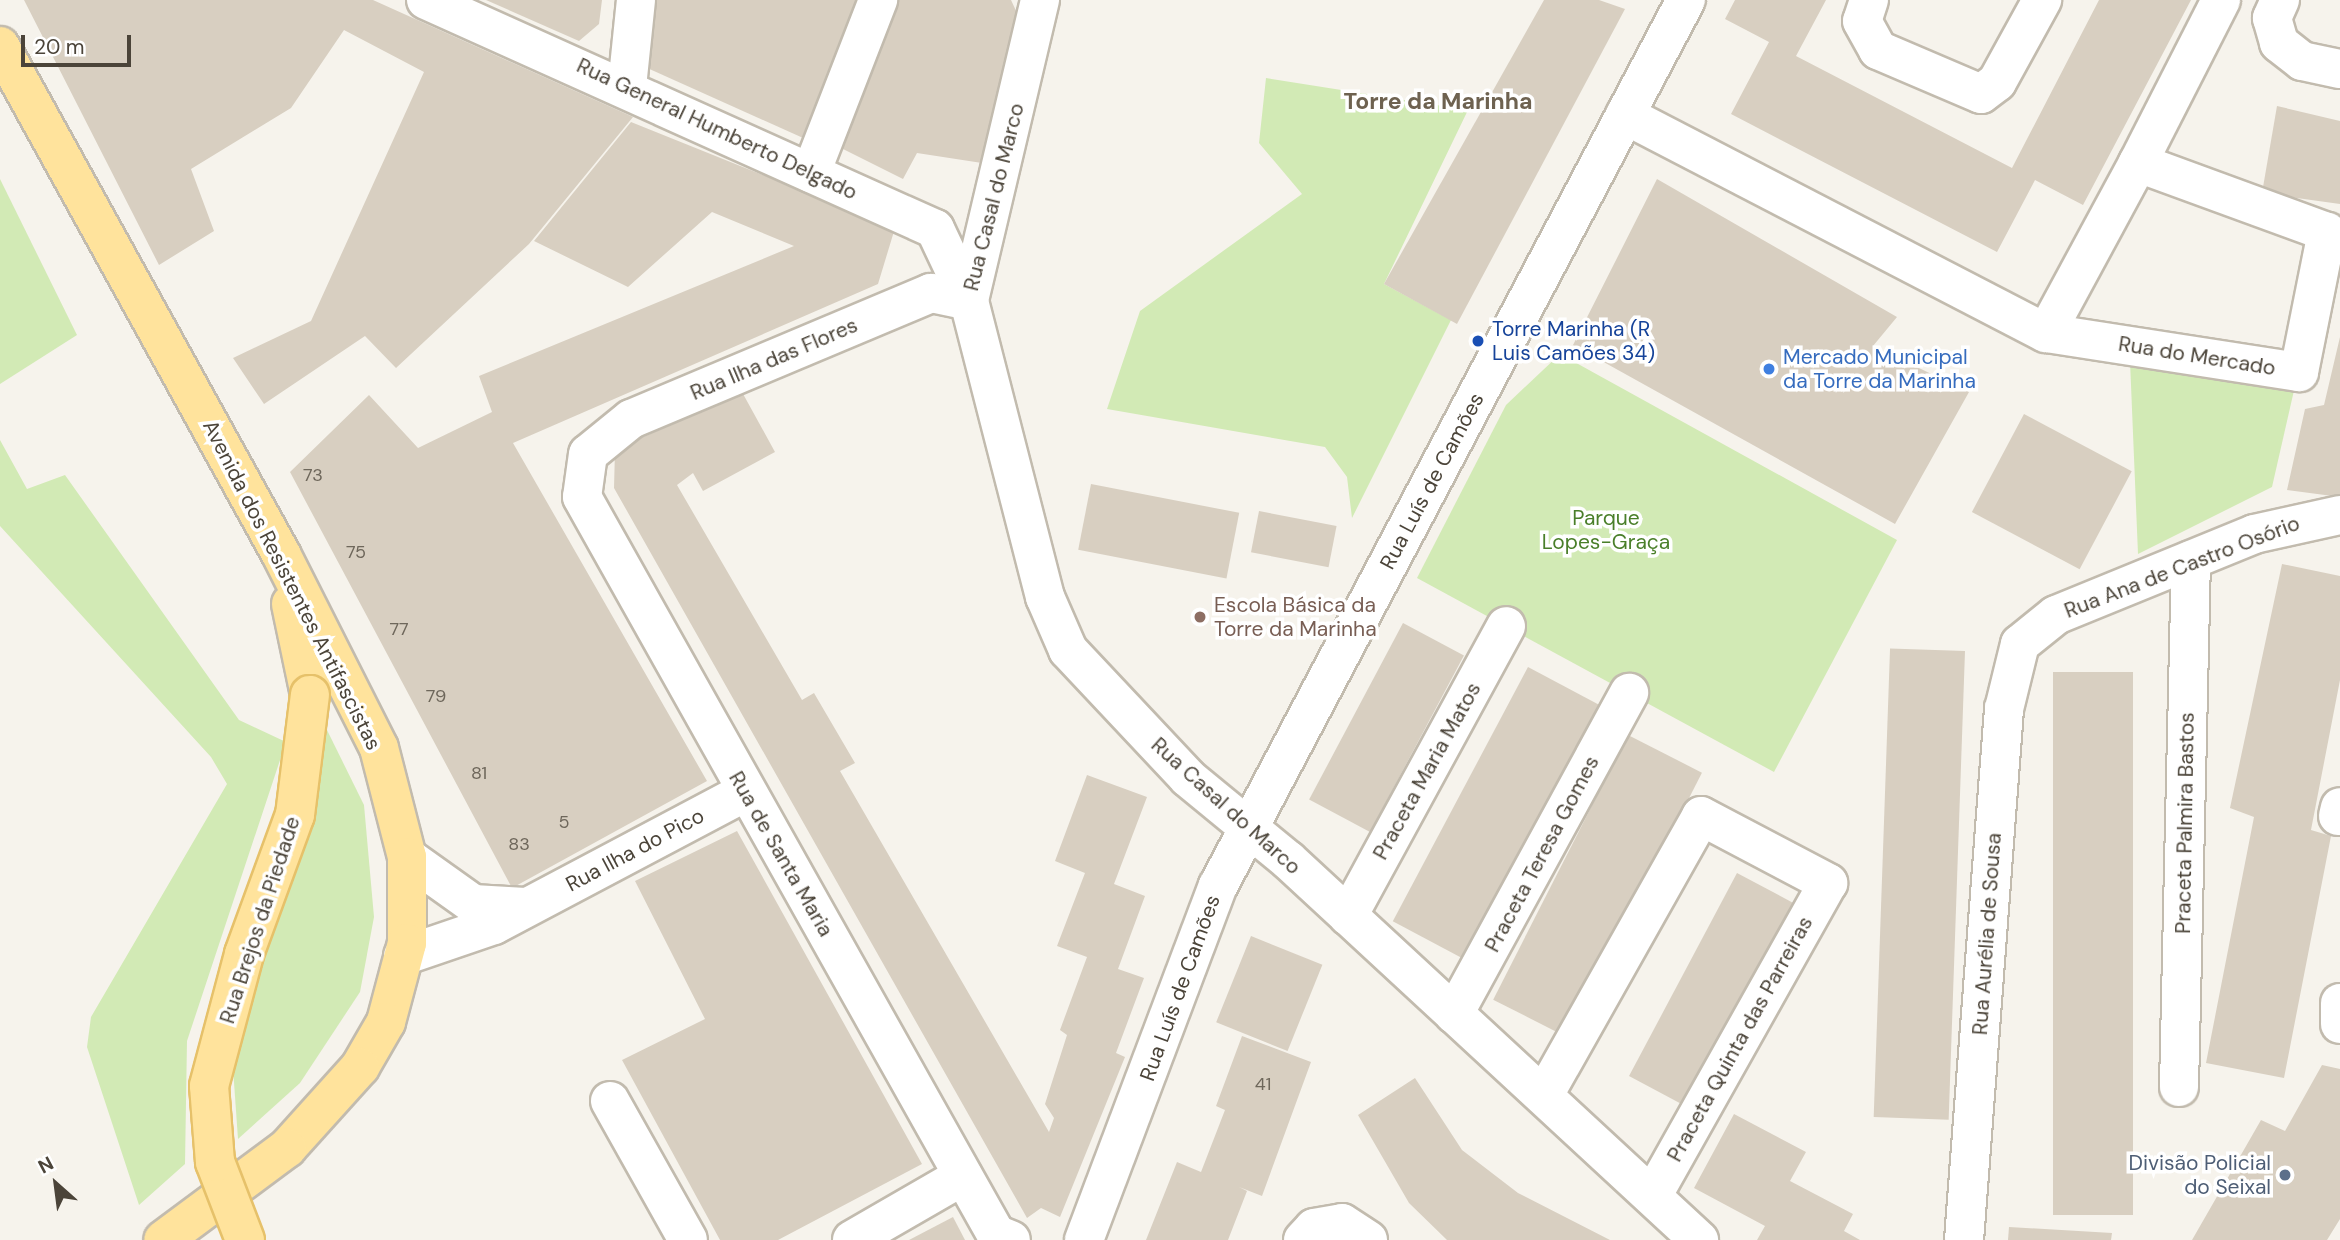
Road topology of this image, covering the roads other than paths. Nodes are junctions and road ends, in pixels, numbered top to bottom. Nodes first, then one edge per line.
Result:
1 (426, 0) edge
2 (636, 0) edge
3 (878, 0) edge
4 (1040, 0) edge
5 (1686, 0) edge
6 (1868, 0) edge
7 (2042, 0) edge
8 (2221, 0) edge
9 (2280, 0) edge
10 (0, 46) edge
11 (2340, 69) edge
12 (627, 87) junction
13 (1625, 115) junction
14 (2138, 163) junction
15 (811, 173) junction
16 (969, 300) junction
17 (2046, 333) junction
18 (589, 454) joint
19 (2340, 515) edge
20 (281, 554) junction
21 (2191, 560) junction
22 (1506, 626) dead end
23 (2029, 633) joint
24 (1629, 693) dead end
25 (745, 792) junction
26 (1248, 828) junction
27 (407, 856) junction
28 (525, 907) junction
29 (1348, 916) junction
30 (403, 956) junction
31 (2340, 1003) edge
32 (1454, 1014) junction
33 (2340, 1024) edge
34 (2179, 1087) dead end
35 (1544, 1095) junction
36 (610, 1101) dead end
37 (963, 1176) junction
38 (1652, 1196) junction
39 (163, 1240) edge
40 (245, 1240) edge
41 (688, 1240) edge
42 (852, 1240) edge
43 (1011, 1240) edge
44 (1084, 1240) edge
45 (1303, 1240) edge
46 (1368, 1240) edge
47 (1699, 1240) edge
48 (1964, 1240) edge

1 - 12 street, Rua General Humberto Delgado
2 - 12 street
3 - 15 street
4 - 16 street, Rua Casal do Marco
5 - 13 street, Rua Luís de Camões
6 - 7 street
8 - 14 street
9 - 11 street
10 - 20 main road, Avenida dos Resistentes Antifascistas
12 - 15 street, Rua General Humberto Delgado
13 - 17 street, Rua do Mercado
13 - 26 street, Rua Luís de Camões
14 - 17 street
14 - 17 street, Rua do Mercado
15 - 16 street, Rua General Humberto Delgado
16 - 18 street, Rua Ilha das Flores
16 - 26 street, Rua Casal do Marco
18 - 25 street, Rua de Santa Maria
19 - 21 street, Rua Ana de Castro Osório
20 - 27 main road, Avenida dos Resistentes Antifascistas
20 - 40 main road, Rua Brejos da Piedade, bridge
21 - 23 street, Rua Ana de Castro Osório
21 - 34 street, Praceta Palmira Bastos
22 - 29 street, Praceta Maria Matos
23 - 48 street, Rua Aurélia de Sousa
24 - 32 street, Praceta Teresa Gomes
25 - 28 street, Rua Ilha do Pico
25 - 37 street, Rua de Santa Maria
26 - 29 street, Rua Casal do Marco
26 - 44 street, Rua Luís de Camões
27 - 28 street
27 - 30 main road, Avenida dos Resistentes Antifascistas
28 - 30 street, Rua Ilha do Pico
29 - 32 street, Rua Casal do Marco
30 - 39 main road, Avenida dos Resistentes Antifascistas
31 - 33 street
32 - 35 street, Rua Casal do Marco
35 - 38 street, Rua Casal do Marco
35 - 38 street, Praceta Quinta das Parreiras
36 - 41 street
37 - 42 street
37 - 43 street, Rua de Santa Maria
38 - 47 street, Rua Casal do Marco
45 - 46 street

